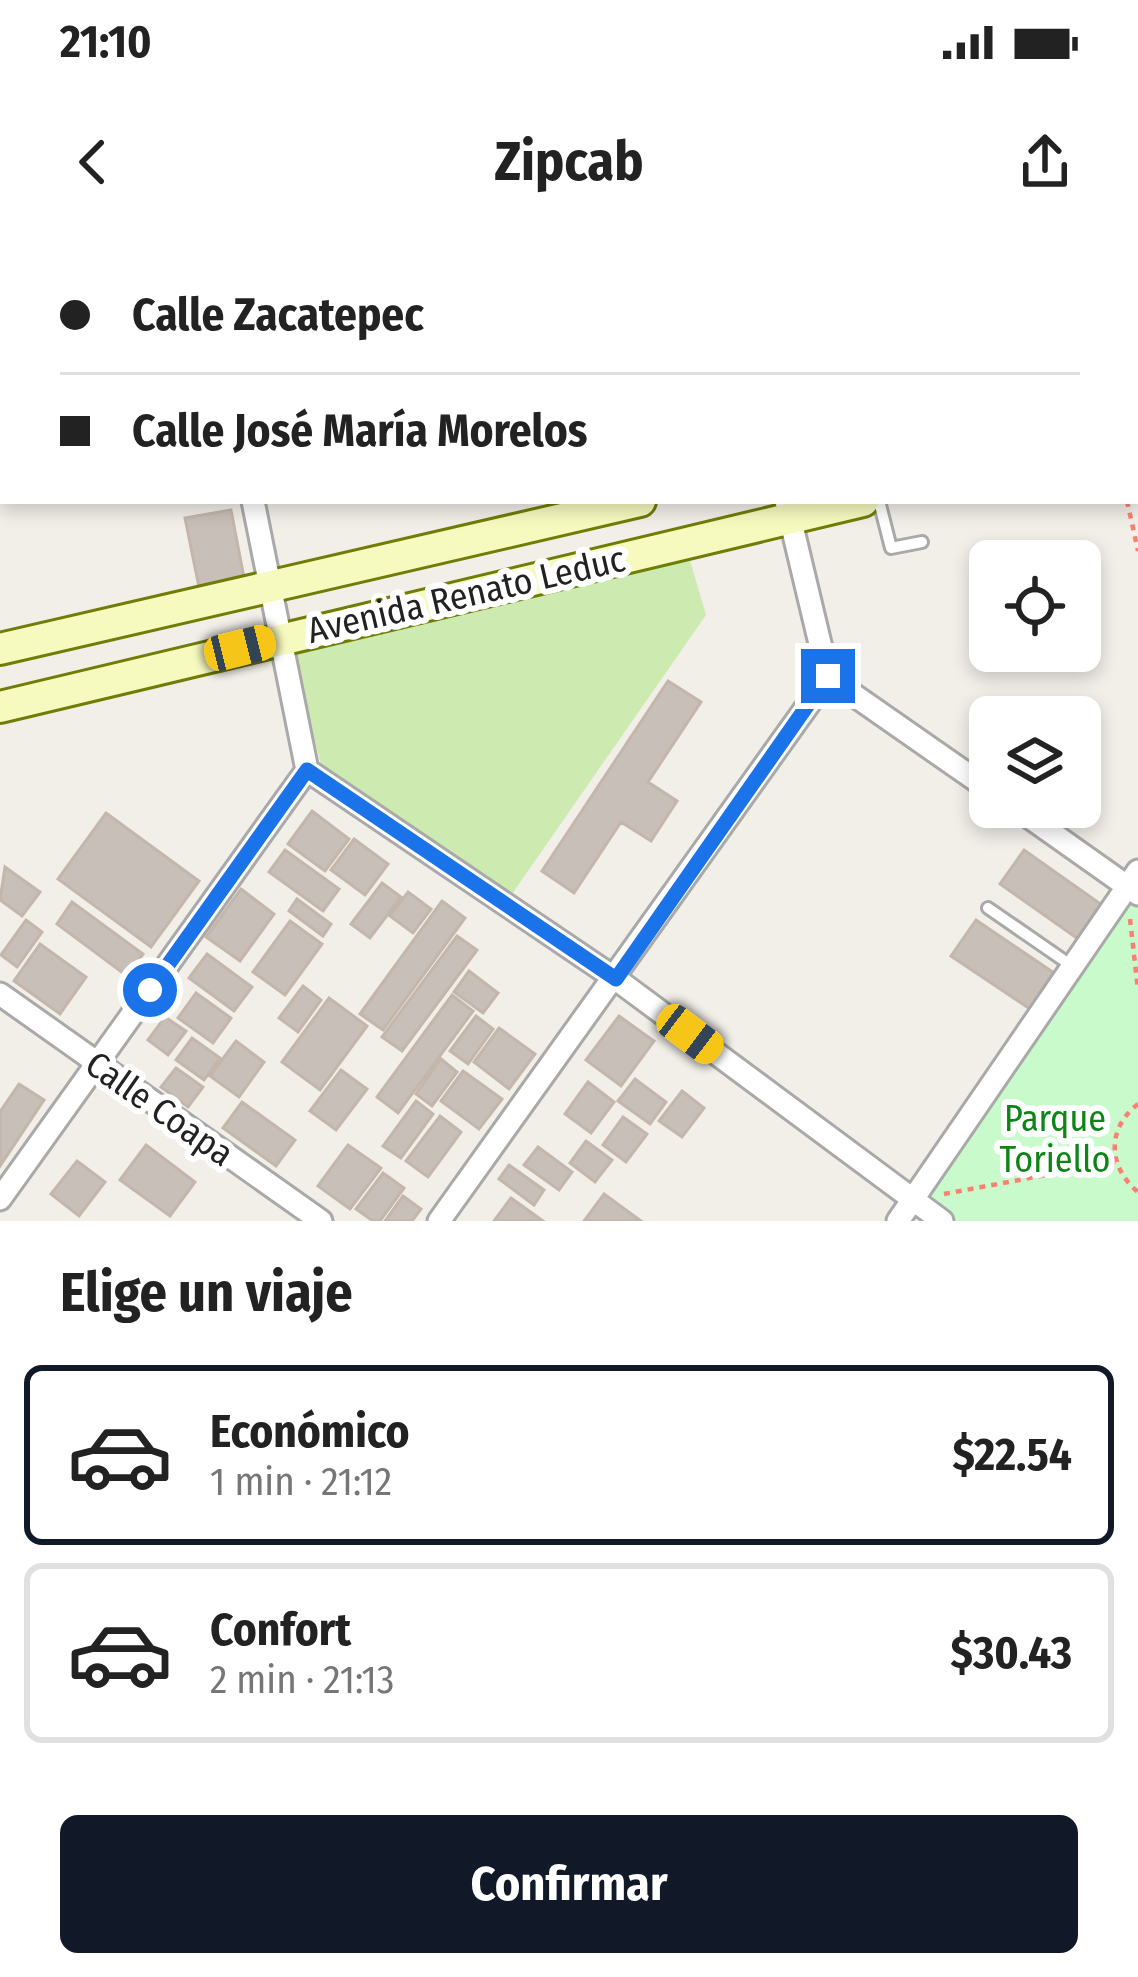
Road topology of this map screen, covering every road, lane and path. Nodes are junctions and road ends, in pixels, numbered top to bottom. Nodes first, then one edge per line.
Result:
1 (254, 504) edge
2 (615, 504) edge
3 (838, 504) edge
4 (880, 504) edge
5 (1127, 504) edge
6 (582, 508) edge
7 (788, 510) edge
8 (922, 542) dead end
9 (1138, 551) edge
10 (271, 587) junction
11 (280, 638) junction
12 (0, 650) edge
13 (828, 676) junction
14 (0, 707) edge
15 (307, 770) junction
16 (969, 775) edge
17 (1047, 828) edge
18 (1134, 884) edge
19 (988, 908) dead end
20 (1072, 966) junction
21 (616, 979) junction
22 (1138, 991) edge
23 (0, 994) edge
24 (98, 1063) junction
25 (1138, 1104) edge
26 (1116, 1162) junction
27 (1138, 1192) edge
28 (0, 1199) edge
29 (913, 1200) junction
30 (321, 1221) edge
31 (440, 1221) edge
32 (898, 1221) edge
33 (942, 1221) edge

1 - 10 street
2 - 6 street, Avenida Renato Leduc
3 - 7 street, Avenida Renato Leduc
4 - 8 lane
5 - 9 path
6 - 10 street, Avenida Renato Leduc
7 - 11 street, Avenida Renato Leduc
7 - 13 street
10 - 11 street
10 - 12 street, Avenida Renato Leduc
11 - 14 street, Avenida Renato Leduc
11 - 15 street
13 - 16 street
13 - 21 street
15 - 21 street
15 - 24 street
17 - 18 street
18 - 20 street
18 - 22 path
19 - 20 lane
20 - 29 street
21 - 29 street
21 - 31 street
23 - 24 street, Calle Coapa
24 - 28 street
24 - 30 street, Calle Coapa
25 - 26 path
26 - 27 path
26 - 29 path
29 - 32 street
29 - 33 street

